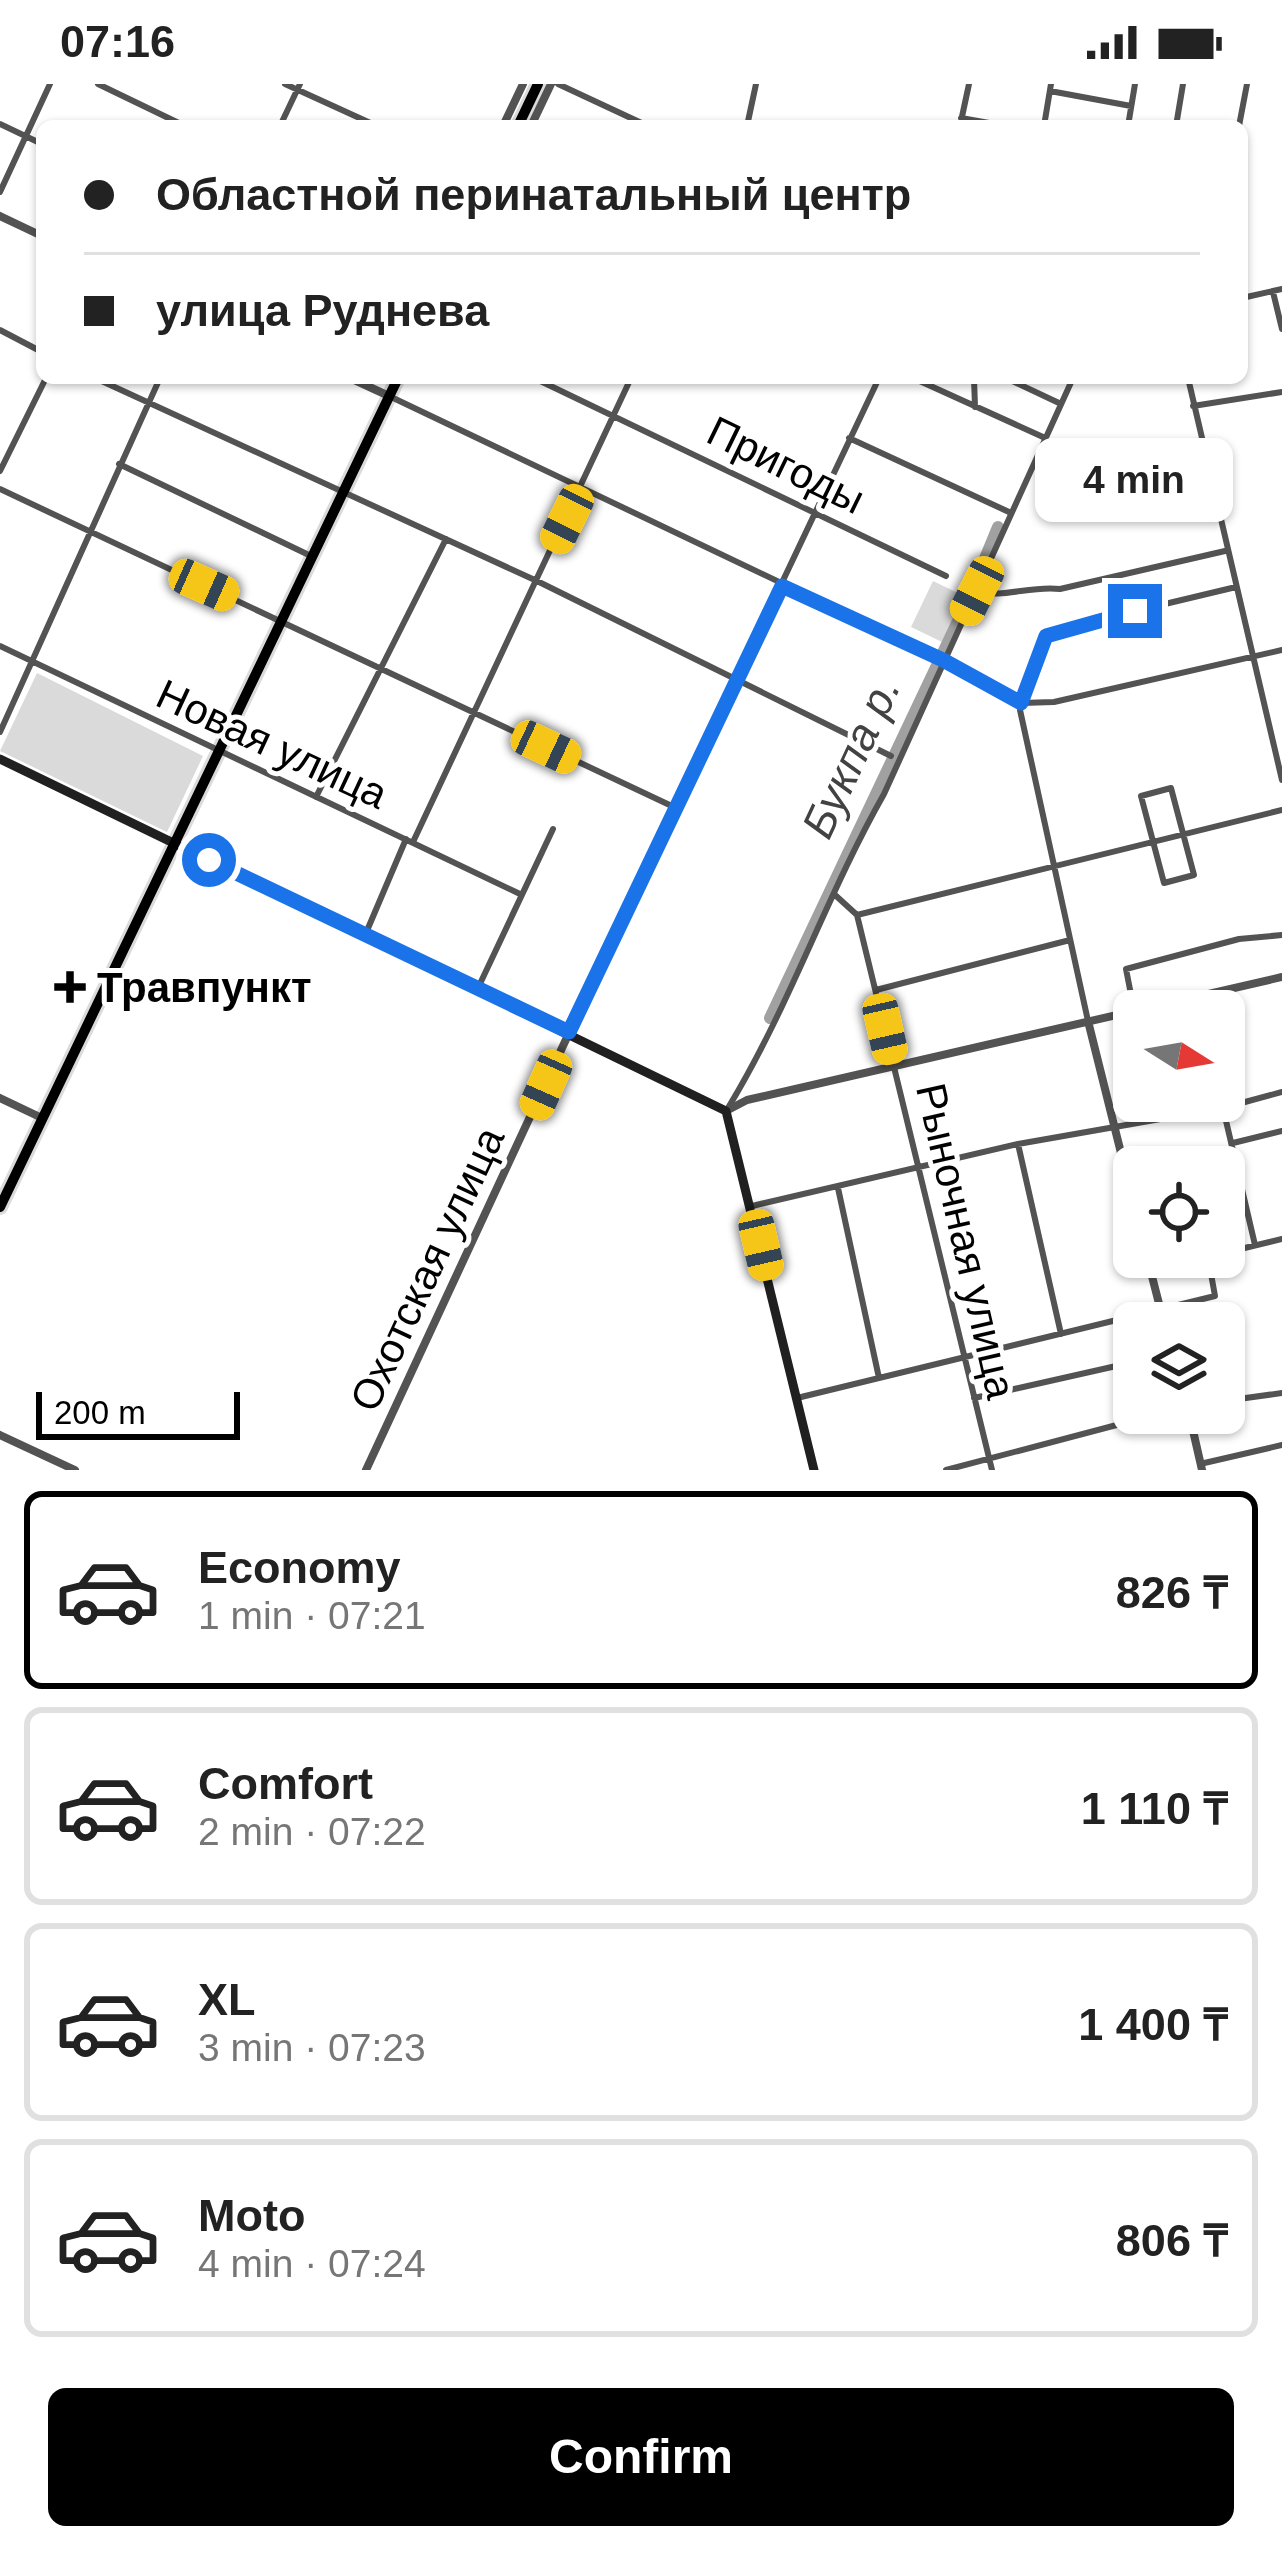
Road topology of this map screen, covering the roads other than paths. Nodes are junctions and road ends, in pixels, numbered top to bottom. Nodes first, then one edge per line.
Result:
1 (50, 84) edge
2 (98, 84) edge
3 (285, 84) edge
4 (523, 84) edge
5 (538, 84) edge
6 (555, 84) edge
7 (756, 84) edge
8 (969, 84) edge
9 (1135, 84) edge
10 (1183, 84) edge
11 (1247, 84) edge
12 (299, 87) edge
13 (1051, 88) edge
14 (1131, 106) junction
15 (173, 120) edge
16 (283, 120) edge
17 (365, 120) edge
18 (506, 120) edge
19 (521, 120) edge
20 (534, 120) edge
21 (635, 120) edge
22 (748, 120) edge
23 (961, 120) edge
24 (1045, 120) edge
25 (1129, 120) edge
26 (1177, 120) edge
27 (1240, 120) edge
28 (0, 124) edge
29 (26, 137) junction
30 (36, 141) edge
31 (0, 193) edge
32 (0, 216) edge
33 (36, 233) edge
34 (1277, 291) edge
35 (1282, 329) edge
36 (0, 330) edge
37 (36, 349) edge
38 (43, 384) edge
39 (108, 384) edge
40 (157, 384) edge
41 (363, 384) edge
42 (395, 384) edge
43 (546, 384) edge
44 (628, 384) edge
45 (876, 384) edge
46 (926, 384) edge
47 (974, 384) edge
48 (1018, 384) edge
49 (1070, 384) edge
50 (1189, 384) edge
51 (1282, 392) edge
52 (389, 396) junction
53 (148, 403) junction
54 (1059, 404) junction
55 (1193, 406) junction
56 (975, 407) junction
57 (614, 417) junction
58 (848, 437) junction
59 (1043, 437) junction
60 (119, 464) junction
61 (0, 471) edge
62 (1210, 483) junction
63 (582, 488) junction
64 (0, 489) edge
65 (344, 493) junction
66 (813, 511) junction
67 (1009, 512) junction
68 (1090, 513) dead end
69 (86, 533) junction
70 (446, 539) junction
71 (1226, 550) junction
72 (313, 557) junction
73 (946, 577) dead end
74 (537, 581) junction
75 (782, 586) junction
76 (1236, 587) junction
77 (977, 591) junction
78 (282, 620) junction
79 (0, 646) edge
80 (1282, 650) edge
81 (1256, 656) junction
82 (943, 660) junction
83 (34, 662) junction
84 (380, 669) junction
85 (740, 678) junction
86 (1021, 703) junction
87 (473, 713) junction
88 (0, 732) edge
89 (220, 749) junction
90 (891, 756) dead end
91 (0, 759) edge
92 (1282, 780) edge
93 (316, 797) junction
94 (676, 808) junction
95 (1282, 810) edge
96 (554, 829) dead end
97 (1184, 833) junction
98 (410, 840) junction
99 (1153, 841) junction
100 (175, 843) junction
101 (1052, 866) junction
102 (520, 894) junction
103 (834, 894) junction
104 (857, 915) junction
105 (366, 933) junction
106 (1282, 935) edge
107 (1070, 940) junction
108 (1282, 977) edge
109 (478, 988) junction
110 (877, 990) junction
111 (1130, 990) edge
112 (1224, 990) edge
113 (1113, 1015) edge
114 (1088, 1021) junction
115 (569, 1032) junction
116 (894, 1068) junction
117 (1282, 1092) edge
118 (0, 1098) edge
119 (1245, 1102) edge
120 (726, 1111) junction
121 (42, 1118) junction
122 (1138, 1122) edge
123 (1226, 1122) edge
124 (1114, 1126) junction
125 (1282, 1131) edge
126 (1018, 1144) junction
127 (1232, 1144) junction
128 (1119, 1146) edge
129 (917, 1167) junction
130 (838, 1188) junction
131 (752, 1206) junction
132 (0, 1207) edge
133 (1282, 1239) edge
134 (1255, 1245) junction
135 (1245, 1248) edge
136 (1212, 1278) edge
137 (1192, 1302) edge
138 (1113, 1322) edge
139 (1062, 1335) junction
140 (962, 1358) junction
141 (1113, 1367) edge
142 (880, 1378) junction
143 (1282, 1393) edge
144 (797, 1398) junction
145 (1245, 1398) edge
146 (972, 1399) junction
147 (1113, 1426) edge
148 (1194, 1434) edge
149 (0, 1435) edge
150 (1282, 1444) edge
151 (989, 1459) junction
152 (1201, 1467) edge
153 (75, 1470) edge
154 (365, 1470) edge
155 (814, 1470) edge
156 (946, 1470) edge
157 (992, 1470) edge

1 - 29 street
2 - 15 street
3 - 12 street
4 - 18 street
5 - 19 main road
6 - 20 street
6 - 21 street
7 - 22 street
8 - 23 street
9 - 14 street
10 - 26 street
11 - 27 street
12 - 16 street
12 - 17 street
13 - 14 street
13 - 24 street
14 - 25 street
28 - 29 street
29 - 30 street
29 - 31 street
32 - 33 street
34 - 35 street
36 - 37 street
38 - 61 street
39 - 53 street
40 - 53 street
41 - 52 street
42 - 52 main road
43 - 57 street, Пригоды
44 - 57 street
45 - 58 street, Охотская улица
46 - 56 street
47 - 56 street
48 - 54 street
49 - 54 street
50 - 55 street
51 - 55 street
52 - 63 street
52 - 65 main road
53 - 60 street
53 - 65 street
54 - 59 street
55 - 62 street
56 - 59 street
57 - 63 street
57 - 66 street, Пригоды
58 - 66 street, Охотская улица
58 - 67 street
59 - 67 street
60 - 69 street
60 - 72 street
62 - 68 street
62 - 71 street
63 - 74 street
63 - 75 street
64 - 69 street
65 - 70 street
65 - 72 main road
66 - 73 street, Пригоды
66 - 75 street, Охотская улица
67 - 77 street
69 - 78 street
69 - 83 street
70 - 74 street
70 - 84 street
71 - 76 street
71 - 77 street
72 - 78 main road
74 - 85 street
74 - 87 street
75 - 82 street
75 - 85 street, Охотская улица
76 - 81 street
76 - 86 street
77 - 82 street
78 - 84 street
78 - 89 main road
79 - 83 street, Новая улица
80 - 81 street
81 - 86 street
81 - 92 street
82 - 86 street
82 - 103 street
83 - 88 street
83 - 89 street, Новая улица
84 - 87 street
84 - 93 street
85 - 90 street
85 - 94 street, Охотская улица
86 - 101 street
87 - 94 street
87 - 98 street
89 - 93 street, Новая улица
89 - 100 main road
91 - 100 main road
93 - 98 street, Новая улица
94 - 115 street, Охотская улица
95 - 97 street
96 - 102 street
97 - 99 street
97 - 99 street
97 - 99 street
98 - 102 street, Новая улица
98 - 105 street
99 - 101 street
100 - 105 main road
100 - 121 main road
101 - 104 street
101 - 107 street
102 - 109 street
103 - 104 street
103 - 120 street
104 - 110 street, Рыночная улица
105 - 109 main road
106 - 111 street
107 - 110 street
107 - 114 street
108 - 112 street
109 - 115 main road
110 - 116 street, Рыночная улица
113 - 114 street
114 - 116 street
114 - 124 street
115 - 120 main road
115 - 154 street, Охотская улица
116 - 120 street
116 - 129 street, Рыночная улица
117 - 119 street
118 - 121 street
120 - 131 main road
121 - 132 main road
122 - 124 street
123 - 127 street
124 - 126 street
124 - 128 street
125 - 127 street
126 - 129 street
126 - 139 street
127 - 134 street
129 - 130 street
129 - 140 street, Рыночная улица
130 - 131 street
130 - 142 street
131 - 144 main road
133 - 134 street
134 - 135 street
136 - 137 street
138 - 139 street
139 - 140 street
140 - 142 street
140 - 146 street, Рыночная улица
141 - 146 street
142 - 144 street
143 - 145 street
144 - 155 main road
146 - 151 street, Рыночная улица
147 - 151 street
148 - 152 street
149 - 153 street
150 - 152 street
151 - 156 street
151 - 157 street, Рыночная улица

